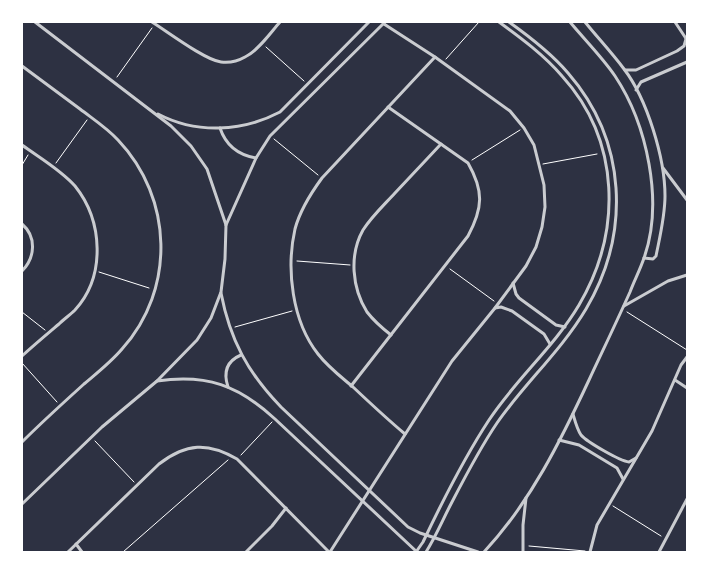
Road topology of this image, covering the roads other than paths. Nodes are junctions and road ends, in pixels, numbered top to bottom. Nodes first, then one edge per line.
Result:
1 (35, 22) edge
2 (280, 22) edge
3 (369, 22) edge
4 (499, 22) edge
5 (509, 22) edge
6 (570, 22) edge
7 (585, 22) edge
8 (675, 22) edge
9 (153, 23) edge
10 (384, 23) edge
11 (687, 39) edge
12 (435, 57) junction
13 (687, 62) edge
14 (22, 66) edge
15 (625, 70) junction
16 (636, 90) junction
17 (388, 107) junction
18 (148, 109) junction
19 (220, 128) junction
20 (441, 144) junction
21 (22, 145) edge
22 (256, 158) junction
23 (662, 168) junction
24 (687, 200) edge
25 (22, 224) edge
26 (226, 225) junction
27 (644, 258) junction
28 (22, 271) edge
29 (687, 275) edge
30 (513, 283) junction
31 (221, 292) junction
32 (623, 307) junction
33 (495, 308) junction
34 (565, 327) junction
35 (391, 335) junction
36 (550, 344) junction
37 (241, 354) junction
38 (22, 356) edge
39 (687, 357) edge
40 (675, 380) junction
41 (157, 381) junction
42 (351, 386) junction
43 (228, 387) junction
44 (687, 388) edge
45 (573, 414) junction
46 (404, 434) junction
47 (559, 440) junction
48 (22, 442) edge
49 (636, 458) junction
50 (623, 479) junction
51 (370, 491) junction
52 (526, 497) junction
53 (687, 499) edge
54 (363, 501) junction
55 (22, 504) edge
56 (286, 508) junction
57 (426, 536) junction
58 (434, 538) junction
59 (76, 544) junction
60 (68, 552) edge
61 (82, 552) edge
62 (246, 552) edge
63 (330, 552) edge
64 (417, 552) edge
65 (426, 552) edge
66 (478, 552) edge
67 (484, 552) edge
68 (523, 552) edge
69 (590, 552) edge
70 (659, 552) edge

1 - 18 street
2 - 9 street
3 - 19 street
4 - 34 street
5 - 58 street
6 - 27 street
7 - 15 street
8 - 11 street
10 - 12 street
10 - 22 street
11 - 15 street
12 - 17 street
12 - 30 street
13 - 16 street
14 - 48 street
15 - 16 street
16 - 23 street
17 - 20 street
17 - 42 street
18 - 19 street
18 - 26 street
19 - 22 street
20 - 35 street
20 - 35 street
21 - 38 street
22 - 26 street
23 - 24 street
23 - 27 street
25 - 28 street
26 - 31 street
27 - 32 street
29 - 32 street
30 - 33 street
30 - 34 street
31 - 37 street
31 - 41 street
32 - 45 street
33 - 36 street
33 - 46 street
34 - 36 street
35 - 42 street
36 - 57 street
37 - 43 street
37 - 51 street
39 - 40 street
40 - 44 street
40 - 49 street
41 - 43 street
41 - 55 street
42 - 46 street
43 - 54 street
45 - 47 street
45 - 49 street
46 - 51 street
47 - 50 street
47 - 52 street
49 - 50 street
50 - 69 street
51 - 54 street
51 - 57 street
52 - 67 street
52 - 68 street
53 - 70 street
54 - 63 street
54 - 64 street
56 - 59 street
56 - 62 street
56 - 63 street
57 - 58 street
57 - 64 street
58 - 65 street
58 - 66 street
59 - 60 street
59 - 61 street

